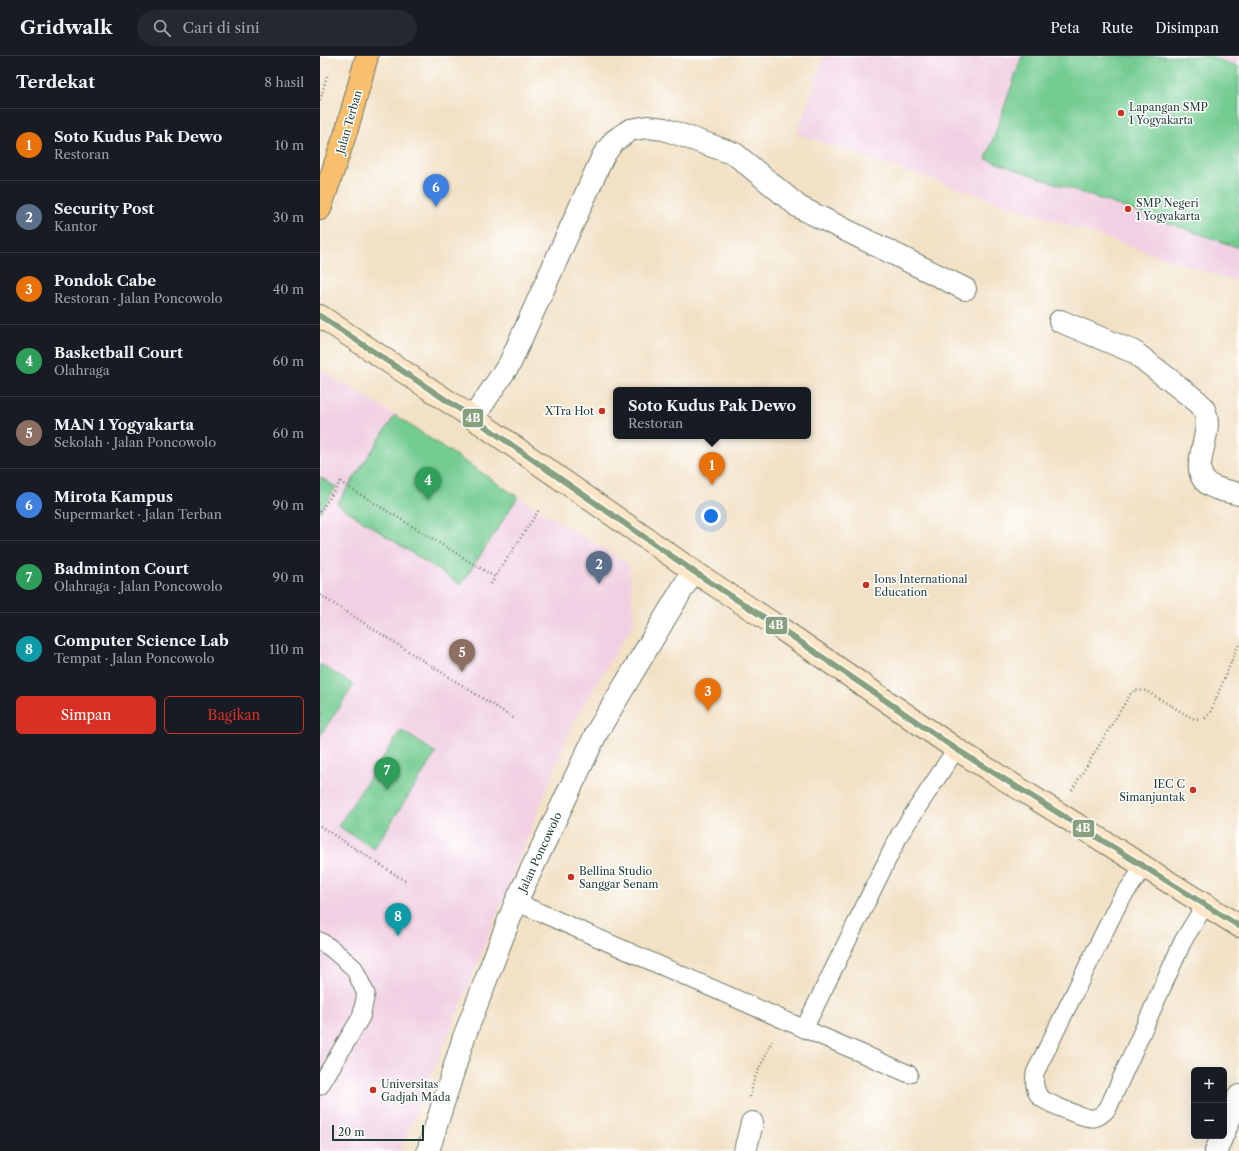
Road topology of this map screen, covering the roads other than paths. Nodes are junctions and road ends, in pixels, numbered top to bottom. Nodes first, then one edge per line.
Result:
1 (367, 56) edge
2 (320, 209) edge
3 (965, 289) dead end
4 (320, 316) edge
5 (1060, 321) dead end
6 (473, 418) junction
7 (1239, 494) edge
8 (693, 571) junction
9 (956, 749) junction
10 (1144, 867) junction
11 (516, 902) junction
12 (1205, 905) junction
13 (1239, 926) edge
14 (320, 941) edge
15 (804, 1029) junction
16 (909, 1074) dead end
17 (320, 1086) edge
18 (1239, 1096) edge
19 (752, 1123) road end
20 (1227, 1125) edge
21 (1221, 1139) edge
22 (428, 1151) edge
23 (745, 1151) edge
24 (1216, 1151) edge

1 - 2 main road, Jalan Terban
3 - 6 street
4 - 6 main road
5 - 7 street
6 - 8 main road
8 - 9 main road
8 - 11 street, Jalan Poncowolo
9 - 10 main road
9 - 15 lane
10 - 12 main road
10 - 12 lane
11 - 15 lane
11 - 22 street, Jalan Poncowolo
12 - 13 main road
14 - 17 lane
15 - 16 lane
18 - 20 street
19 - 23 street
21 - 24 street

